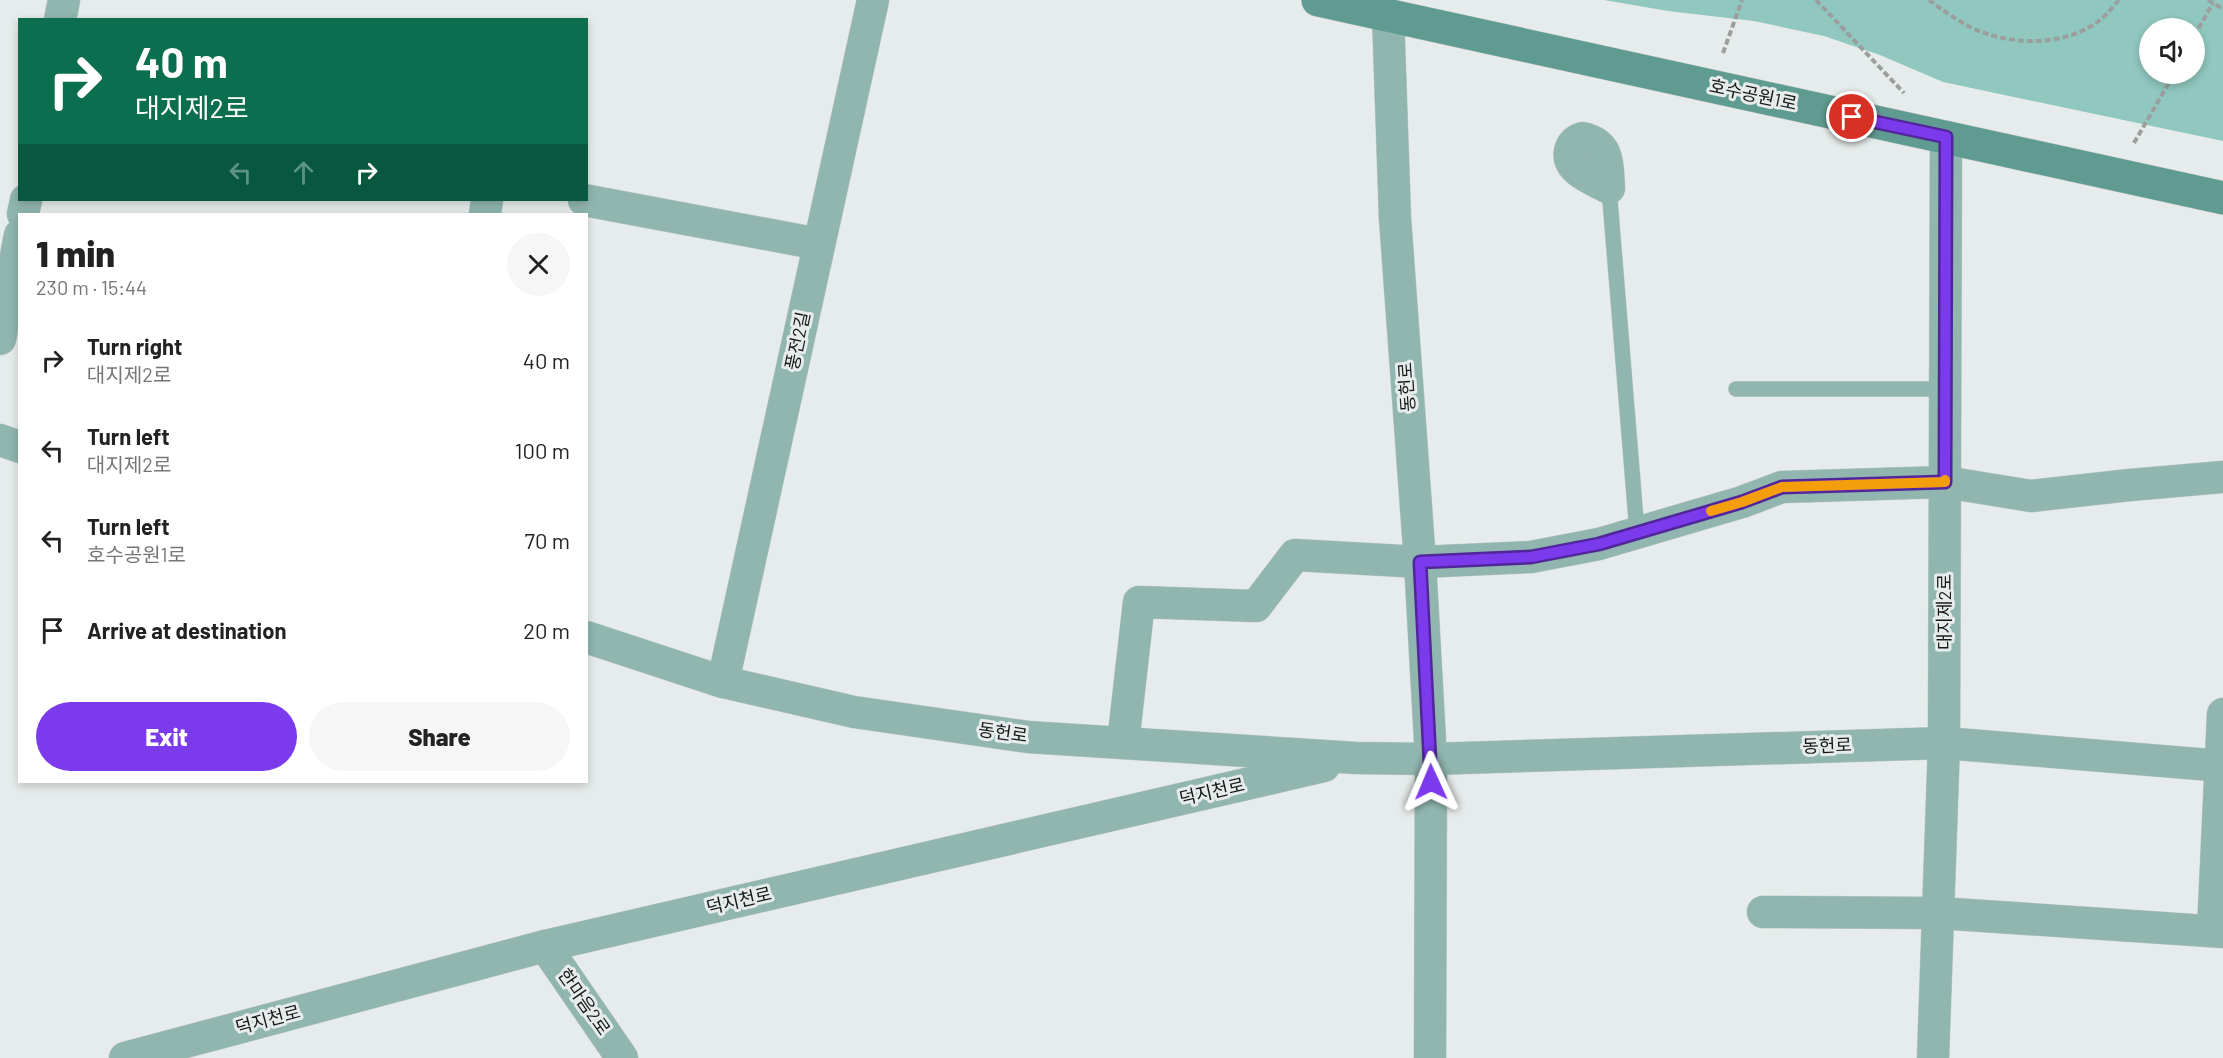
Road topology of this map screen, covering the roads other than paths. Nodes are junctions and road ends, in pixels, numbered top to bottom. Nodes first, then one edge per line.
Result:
1 (64, 0) edge
2 (873, 0) edge
3 (1318, 0) edge
4 (1388, 15) junction
5 (60, 18) edge
6 (1946, 137) junction
7 (1609, 188) dead end
8 (2223, 198) edge
9 (588, 201) edge
10 (819, 244) junction
11 (18, 245) edge
12 (0, 339) edge
13 (1736, 389) dead end
14 (1946, 389) junction
15 (0, 440) edge
16 (18, 446) edge
17 (2223, 477) edge
18 (1945, 482) junction
19 (1637, 532) junction
20 (1420, 562) junction
21 (588, 638) edge
22 (723, 682) junction
23 (2223, 714) edge
24 (1123, 743) junction
25 (1944, 743) junction
26 (1356, 758) junction
27 (1431, 759) junction
28 (2222, 766) edge
29 (1762, 912) dead end
30 (1938, 913) junction
31 (2218, 932) edge
32 (545, 946) junction
33 (213, 1047) edge
34 (125, 1058) edge
35 (622, 1058) edge
36 (1430, 1058) edge
37 (1933, 1058) edge

1 - 5 street
2 - 10 street, 풍전2길
3 - 4 main road, 호수공원1로
4 - 6 main road, 호수공원1로
4 - 20 street, 동헌로
6 - 8 main road, 호수공원1로
6 - 14 street, 대지제2로
7 - 19 lane
9 - 10 street
10 - 22 street, 풍전2길
11 - 12 street
13 - 14 lane
14 - 18 street, 대지제2로
15 - 16 street
17 - 18 street
18 - 19 street
18 - 25 street, 대지제2로
19 - 20 street
20 - 24 street
20 - 27 street, 동헌로
21 - 22 street, 동헌로
22 - 24 street, 동헌로
23 - 28 street
24 - 26 street, 동헌로
25 - 27 street, 동헌로
25 - 28 street, 동헌로
25 - 30 street, 대지제2로
26 - 27 street, 동헌로
26 - 32 street, 덕지천로
27 - 36 street
28 - 31 street
29 - 30 street
30 - 31 street
30 - 37 street, 대지제2로
32 - 33 street, 덕지천로
32 - 35 street, 한마음2로
33 - 34 street, 덕지천로

